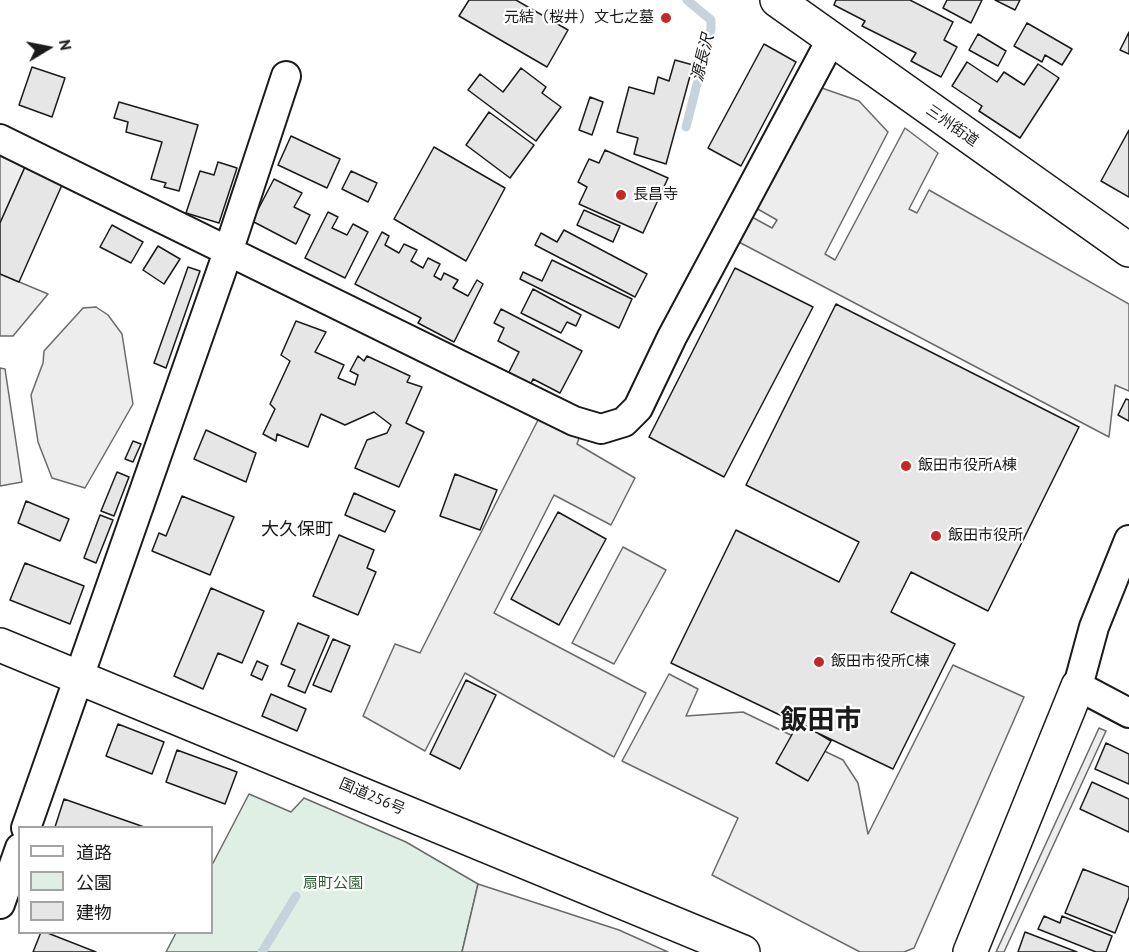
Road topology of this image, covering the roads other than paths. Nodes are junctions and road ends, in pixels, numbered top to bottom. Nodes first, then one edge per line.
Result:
1 (777, 0) edge
2 (831, 40) junction
3 (286, 76) dead end
4 (0, 140) edge
5 (1129, 250) edge
6 (228, 252) junction
7 (1129, 540) edge
8 (0, 645) edge
9 (79, 676) junction
10 (1078, 686) junction
11 (1129, 712) edge
12 (27, 826) edge
13 (18, 854) edge
14 (0, 904) edge
15 (743, 952) edge
16 (970, 952) edge

1 - 2 main road, 三州街道
2 - 5 main road, 三州街道
2 - 6 street
3 - 6 street
4 - 6 street
6 - 9 street
7 - 10 street
8 - 9 main road, 国道256号
9 - 12 street
9 - 15 main road, 国道256号
10 - 11 street
10 - 16 main road
13 - 14 street

